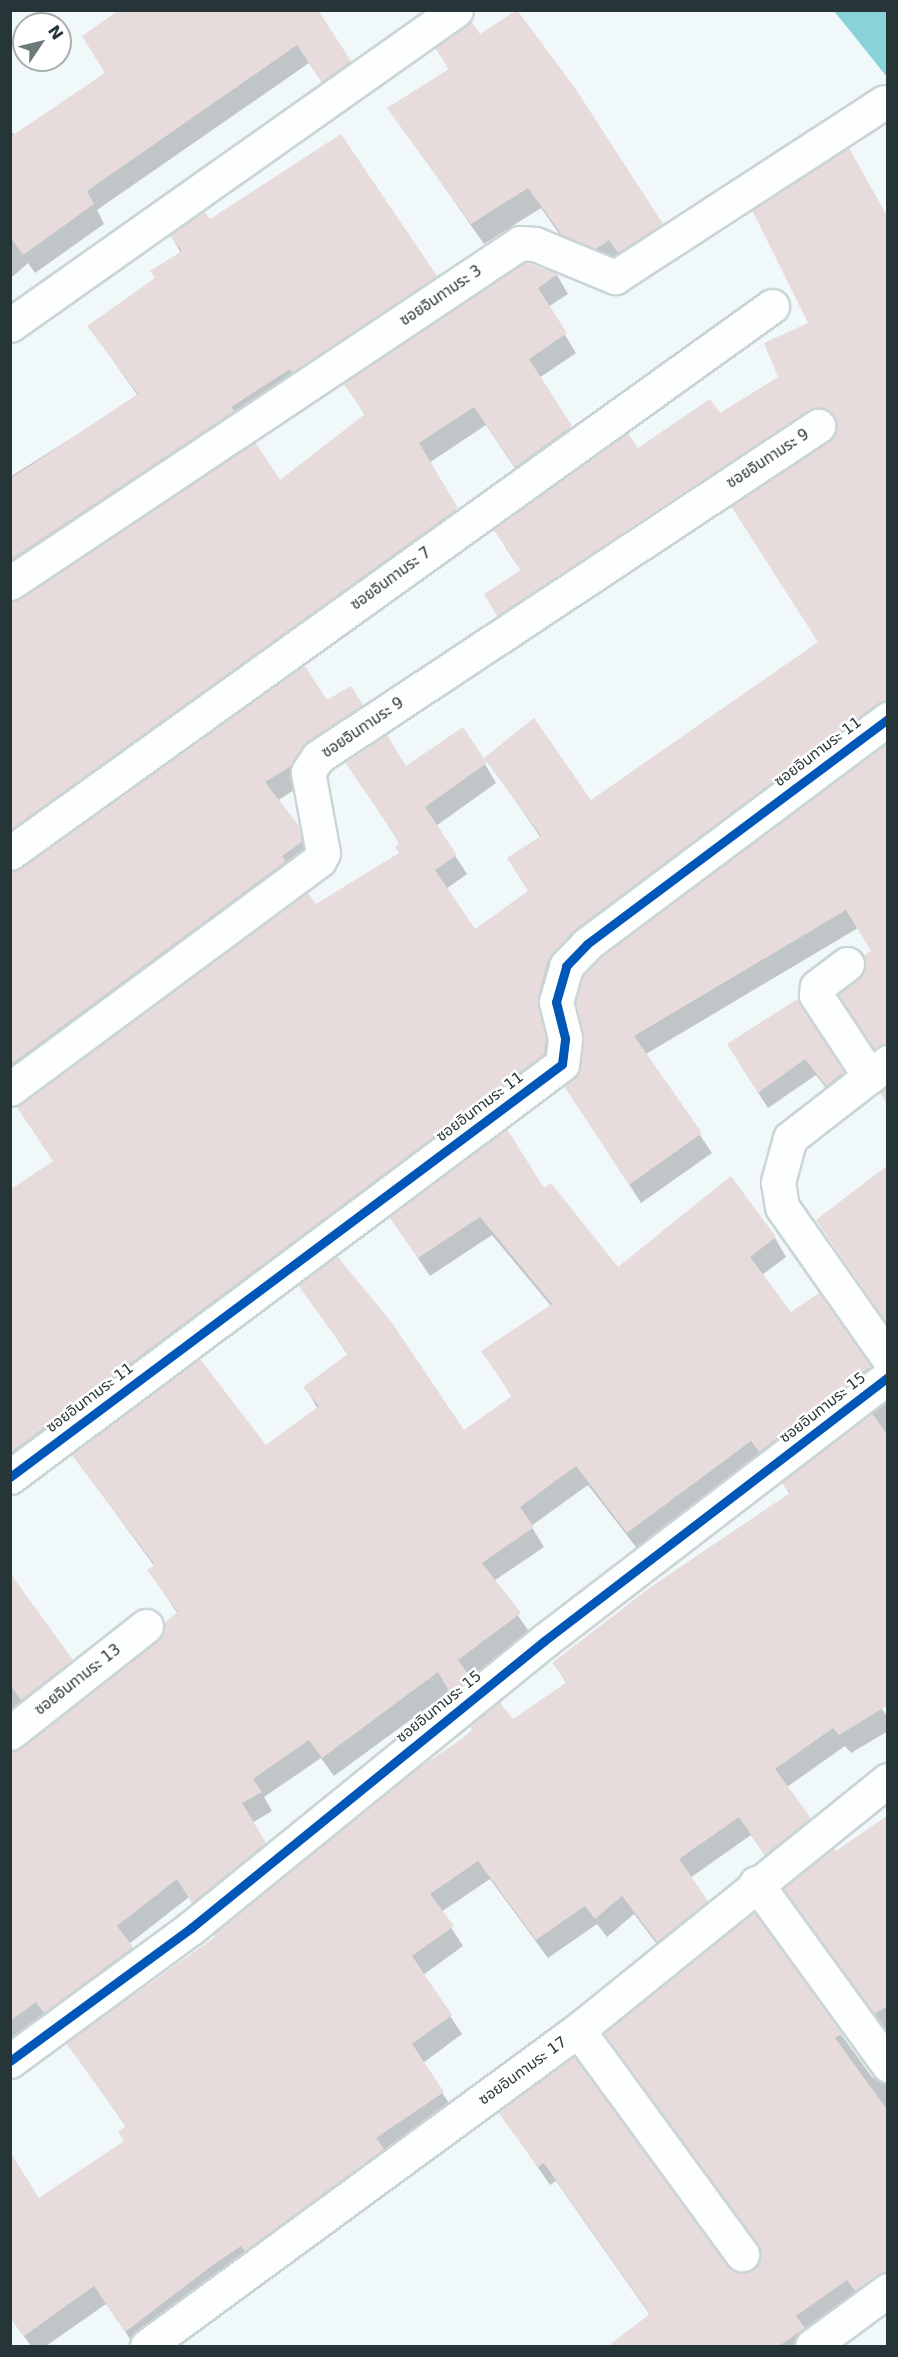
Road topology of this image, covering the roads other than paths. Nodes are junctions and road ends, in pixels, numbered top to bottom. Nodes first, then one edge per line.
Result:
1 (456, 10) edge
2 (884, 102) dead end
3 (772, 306) dead end
4 (10, 325) edge
5 (818, 426) dead end
6 (10, 583) edge
7 (888, 719) edge
8 (10, 853) edge
9 (847, 964) dead end
10 (879, 1069) edge
11 (10, 1089) edge
12 (888, 1358) edge
13 (888, 1377) edge
14 (10, 1477) edge
15 (146, 1626) dead end
16 (10, 1733) edge
17 (888, 1780) edge
18 (756, 1883) junction
19 (578, 2030) junction
20 (10, 2061) edge
21 (888, 2065) edge
22 (742, 2254) dead end
23 (888, 2290) edge
24 (147, 2346) edge
25 (812, 2346) edge

1 - 4 street
2 - 6 street, ซอยอินทามระ 3
3 - 8 street, ซอยอินทามระ 7
5 - 11 street, ซอยอินทามระ 9
7 - 14 street, ซอยอินทามระ 11
9 - 10 street
10 - 12 street
13 - 20 street, ซอยอินทามระ 15
15 - 16 street, ซอยอินทามระ 13
17 - 18 street, ซอยอินทามระ 17
18 - 19 street, ซอยอินทามระ 17
18 - 21 street
19 - 22 street
19 - 24 street, ซอยอินทามระ 17
23 - 25 street

